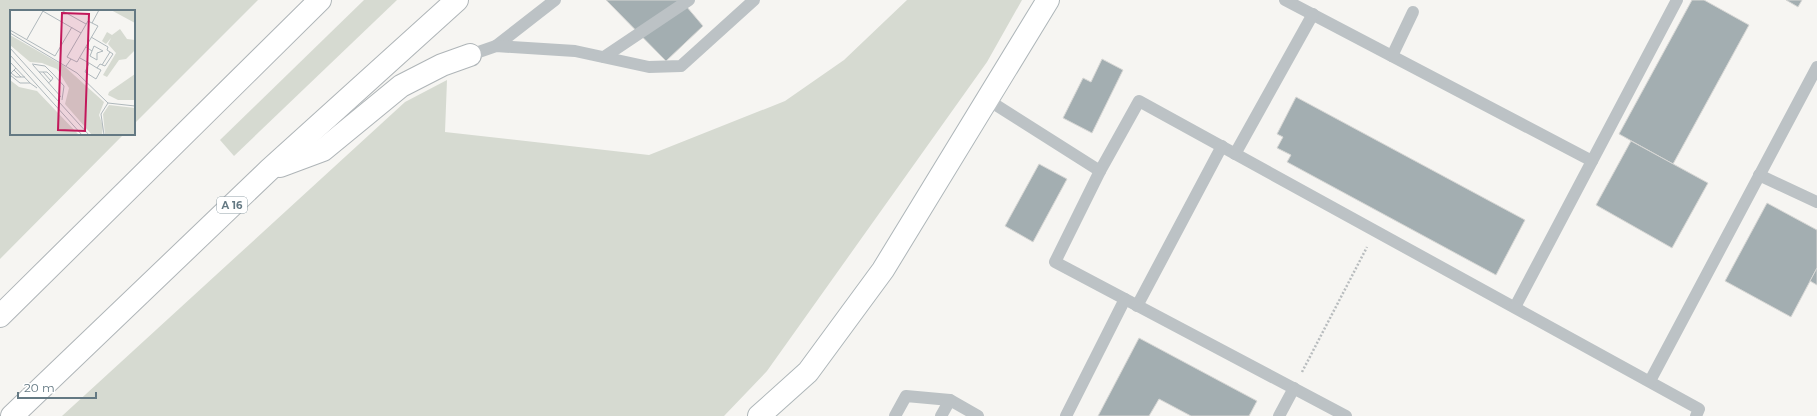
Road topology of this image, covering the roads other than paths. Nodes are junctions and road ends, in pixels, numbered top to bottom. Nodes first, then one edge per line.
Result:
1 (320, 0) edge
2 (457, 0) edge
3 (556, 0) edge
4 (689, 0) edge
5 (752, 0) edge
6 (1048, 0) edge
7 (1285, 0) edge
8 (1677, 0) edge
9 (1413, 12) dead end
10 (1313, 14) junction
11 (496, 46) junction
12 (470, 55) joint
13 (1392, 56) junction
14 (604, 57) junction
15 (1817, 67) edge
16 (988, 100) junction
17 (1222, 146) junction
18 (1235, 154) junction
19 (1592, 161) junction
20 (269, 170) junction
21 (1100, 171) junction
22 (1759, 176) junction
23 (1817, 202) edge
24 (1125, 299) junction
25 (1137, 306) junction
26 (1515, 307) junction
27 (0, 316) edge
28 (1650, 381) junction
29 (1294, 388) junction
30 (950, 400) junction
31 (12, 416) edge
32 (759, 416) edge
33 (895, 416) edge
34 (941, 416) edge
35 (978, 416) edge
36 (1066, 416) edge
37 (1279, 416) edge
38 (1346, 416) edge
39 (1696, 416) edge

1 - 27 main road
2 - 20 main road, A 16
3 - 11 lane
4 - 14 lane
5 - 14 lane
6 - 16 main road
7 - 10 lane
8 - 19 lane
9 - 13 lane
10 - 13 lane
10 - 18 lane
11 - 12 lane
11 - 14 lane
12 - 20 main road
13 - 19 lane
15 - 22 lane
16 - 21 lane
16 - 32 main road
17 - 18 lane
17 - 21 lane
17 - 25 lane
18 - 26 lane
19 - 26 lane
20 - 31 main road, A 16
21 - 24 lane
22 - 23 lane
22 - 28 lane
24 - 25 lane
24 - 36 lane
25 - 29 lane
26 - 28 lane
28 - 39 lane
29 - 37 lane
29 - 38 lane
30 - 33 lane
30 - 34 lane
30 - 35 lane

